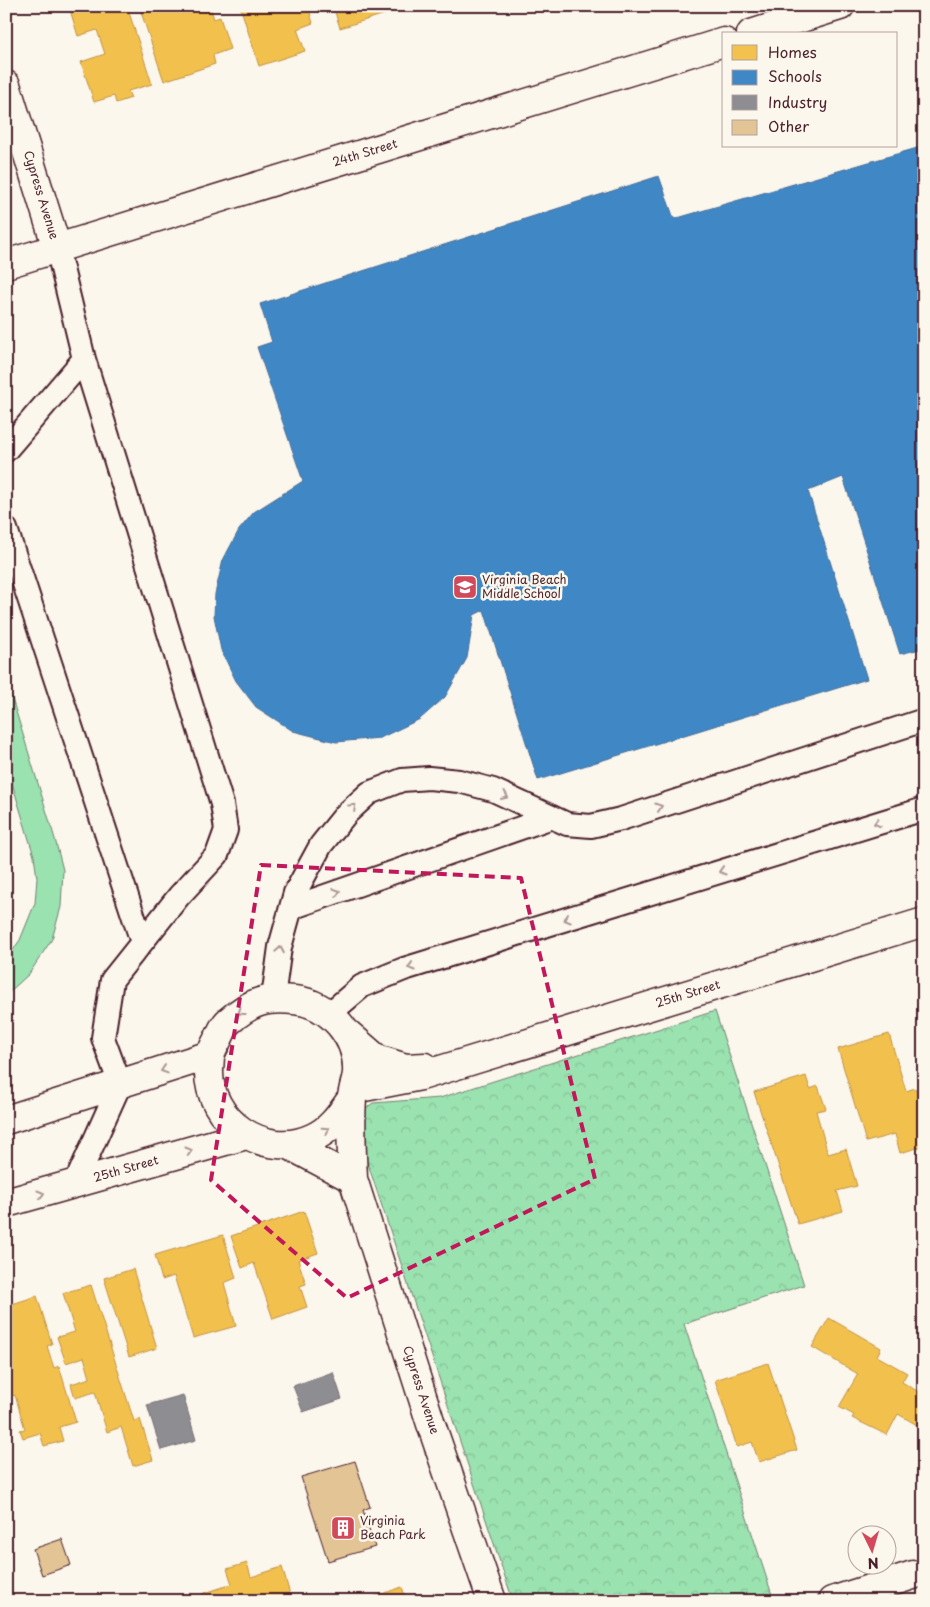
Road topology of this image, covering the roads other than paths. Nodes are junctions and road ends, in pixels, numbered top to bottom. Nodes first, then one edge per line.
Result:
1 (840, 6) edge
2 (757, 32) edge
3 (722, 43) edge
4 (6, 84) edge
5 (57, 248) junction
6 (6, 264) edge
7 (84, 359) junction
8 (6, 450) edge
9 (6, 529) edge
10 (924, 720) edge
11 (924, 809) edge
12 (552, 817) junction
13 (291, 908) junction
14 (924, 922) edge
15 (142, 942) junction
16 (273, 998) junction
17 (338, 1023) junction
18 (210, 1055) junction
19 (452, 1066) junction
20 (120, 1084) junction
21 (353, 1094) junction
22 (6, 1120) edge
23 (246, 1135) junction
24 (289, 1145) junction
25 (352, 1179) junction
26 (75, 1184) junction
27 (6, 1203) edge
28 (913, 1575) dead end
29 (492, 1601) edge
30 (832, 1601) edge

1 - 2 street
3 - 5 street, 24th Street
4 - 5 street, Cypress Avenue
5 - 6 street, 24th Street
5 - 7 lane
7 - 8 lane
7 - 15 lane
9 - 15 lane
12 -> 10 lane
11 -> 17 lane
13 -> 12 lane
13 -> 12 lane
16 -> 13 lane
14 - 19 street, 25th Street
15 - 20 lane
16 - 17 street, 25th Street
16 -> 18 street, 25th Street
17 - 19 street, 25th Street
17 - 21 street, 25th Street
18 -> 20 street
18 - 23 street, 25th Street
19 - 21 street, 25th Street
20 - 22 street
20 - 26 lane
24 -> 21 street, 25th Street
21 - 25 street, Cypress Avenue
23 - 24 street, 25th Street
26 -> 23 street, 25th Street
24 - 25 street
25 - 29 street, Cypress Avenue
27 -> 26 street, 25th Street
28 - 30 street

